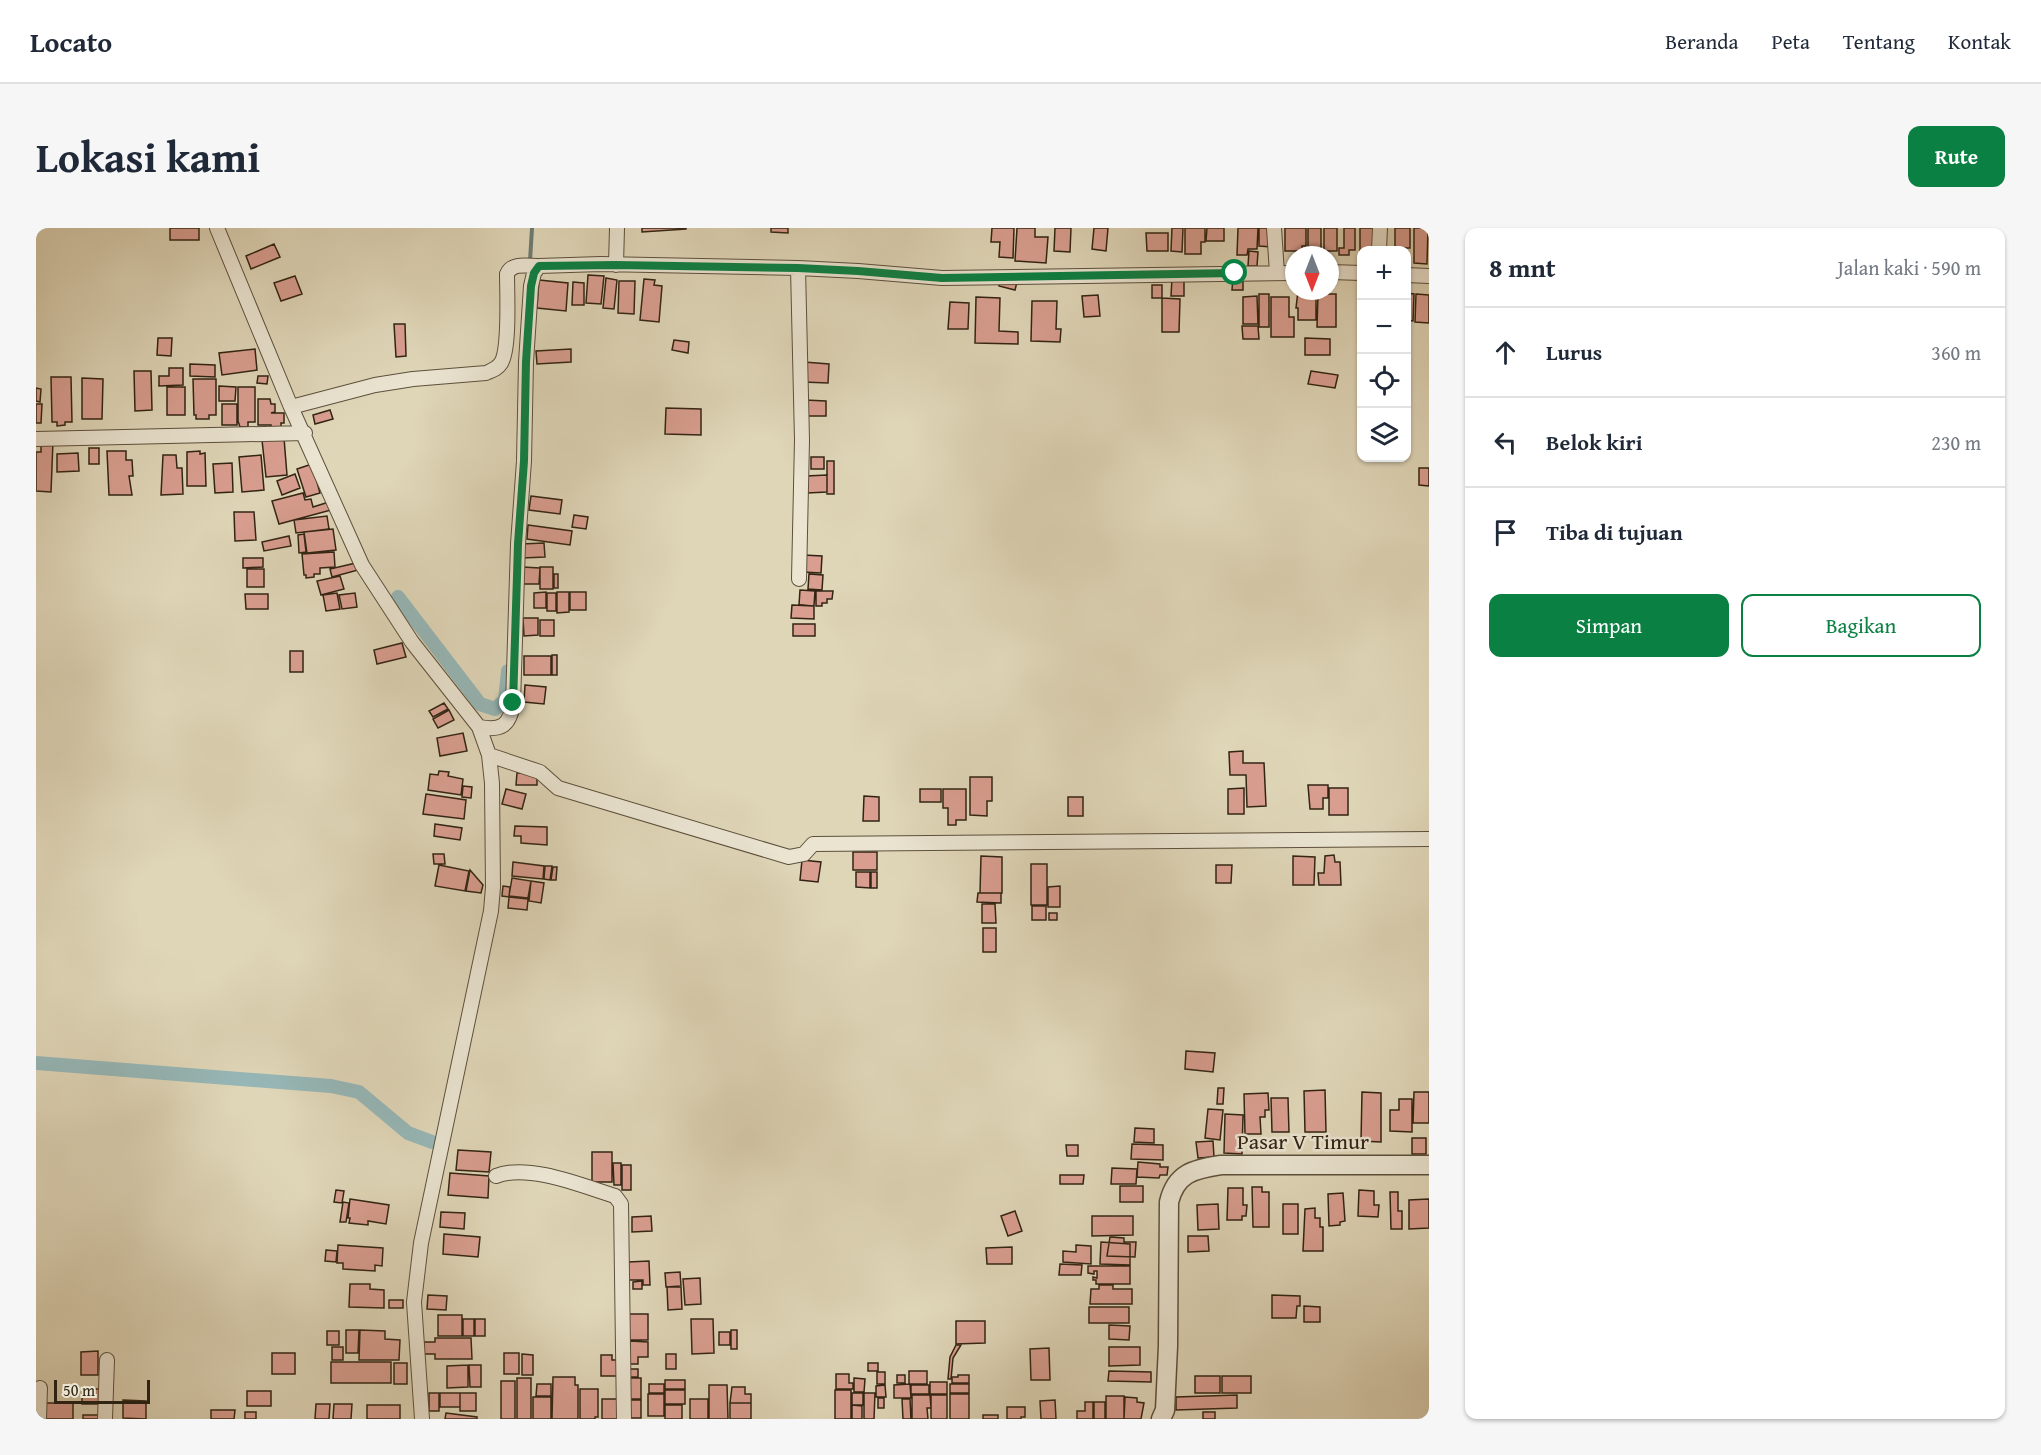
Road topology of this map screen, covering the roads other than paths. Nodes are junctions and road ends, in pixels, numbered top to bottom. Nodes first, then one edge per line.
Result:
1 (217, 228) edge
2 (617, 228) edge
3 (1274, 228) edge
4 (1380, 228) edge
5 (1379, 246) edge
6 (616, 265) junction
7 (531, 266) junction
8 (798, 268) junction
9 (1339, 272) edge
10 (1277, 273) junction
11 (1285, 273) edge
12 (1357, 273) edge
13 (1411, 275) edge
14 (1429, 276) edge
15 (291, 407) junction
16 (305, 433) junction
17 (36, 440) edge
18 (799, 579) dead end
19 (479, 726) junction
20 (489, 755) junction
21 (1429, 840) edge
22 (1429, 1165) edge
23 (496, 1176) dead end
24 (106, 1360) dead end
25 (40, 1389) dead end
26 (1164, 1416) edge
27 (39, 1419) edge
28 (105, 1419) edge
29 (422, 1419) edge
30 (624, 1419) edge

1 - 15 street
2 - 6 street
3 - 10 street
4 - 5 street
6 - 7 street
6 - 8 street
7 - 15 street
7 - 19 street
8 - 10 street
8 - 18 street
9 - 12 street
10 - 11 street
13 - 14 street
15 - 16 street
16 - 17 street
16 - 19 street
19 - 20 street
20 - 21 street
20 - 29 street
22 - 26 street, Pasar V Timur
23 - 30 street
24 - 28 street
25 - 27 street

